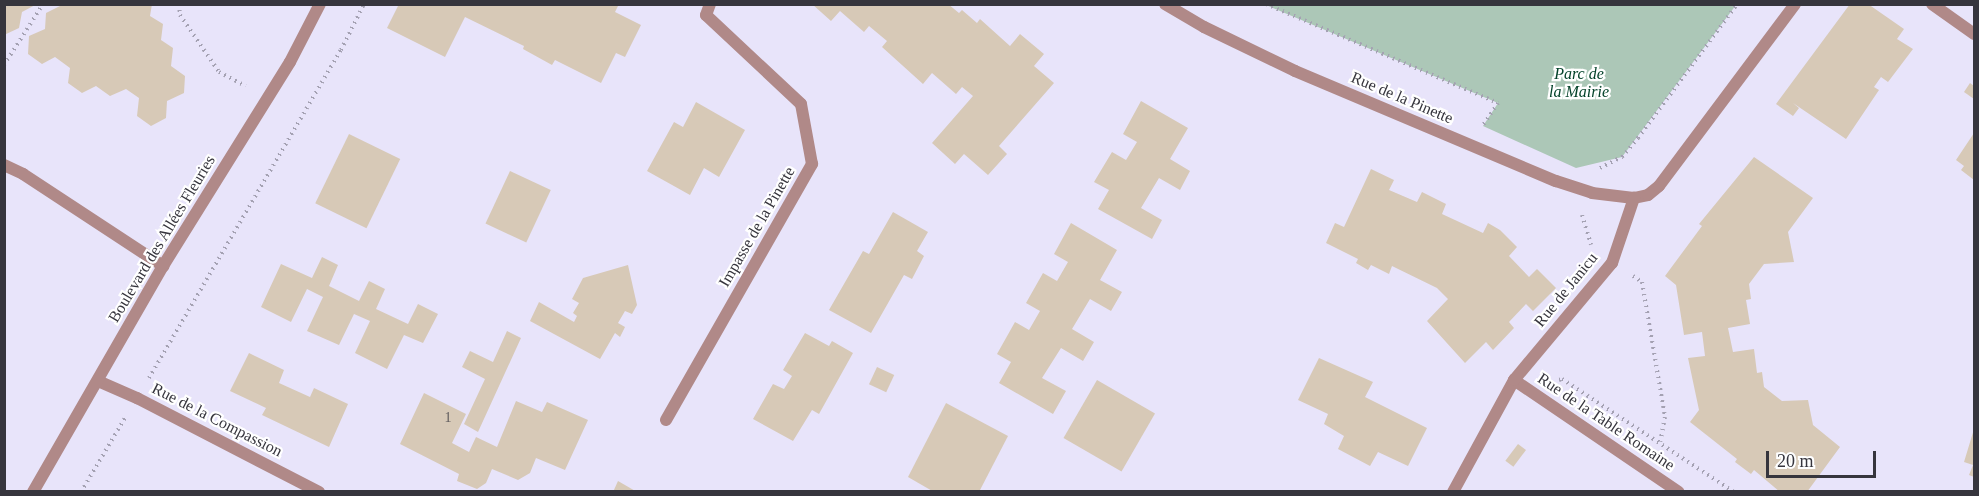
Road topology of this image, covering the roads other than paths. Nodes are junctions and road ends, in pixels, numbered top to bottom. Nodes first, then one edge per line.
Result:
1 (320, 4) edge
2 (710, 4) edge
3 (1165, 4) edge
4 (1795, 4) edge
5 (1932, 4) edge
6 (1974, 34) edge
7 (4, 165) edge
8 (1634, 198) junction
9 (163, 266) junction
10 (1514, 380) junction
11 (98, 381) junction
12 (666, 420) dead end
13 (33, 492) edge
14 (320, 492) edge
15 (1453, 492) edge
16 (1679, 492) edge

1 - 9 street, Boulevard des Allées Fleuries
2 - 12 street, Impasse de la Pinette
3 - 8 street, Rue de la Pinette
4 - 8 street
5 - 6 street
7 - 9 street
8 - 10 street, Rue de Janicu
9 - 11 street, Boulevard des Allées Fleuries
10 - 15 street, Rue de Janicu
10 - 16 street, Rue de la Table Romaine
11 - 13 street, Boulevard des Allées Fleuries
11 - 14 street, Rue de la Compassion

